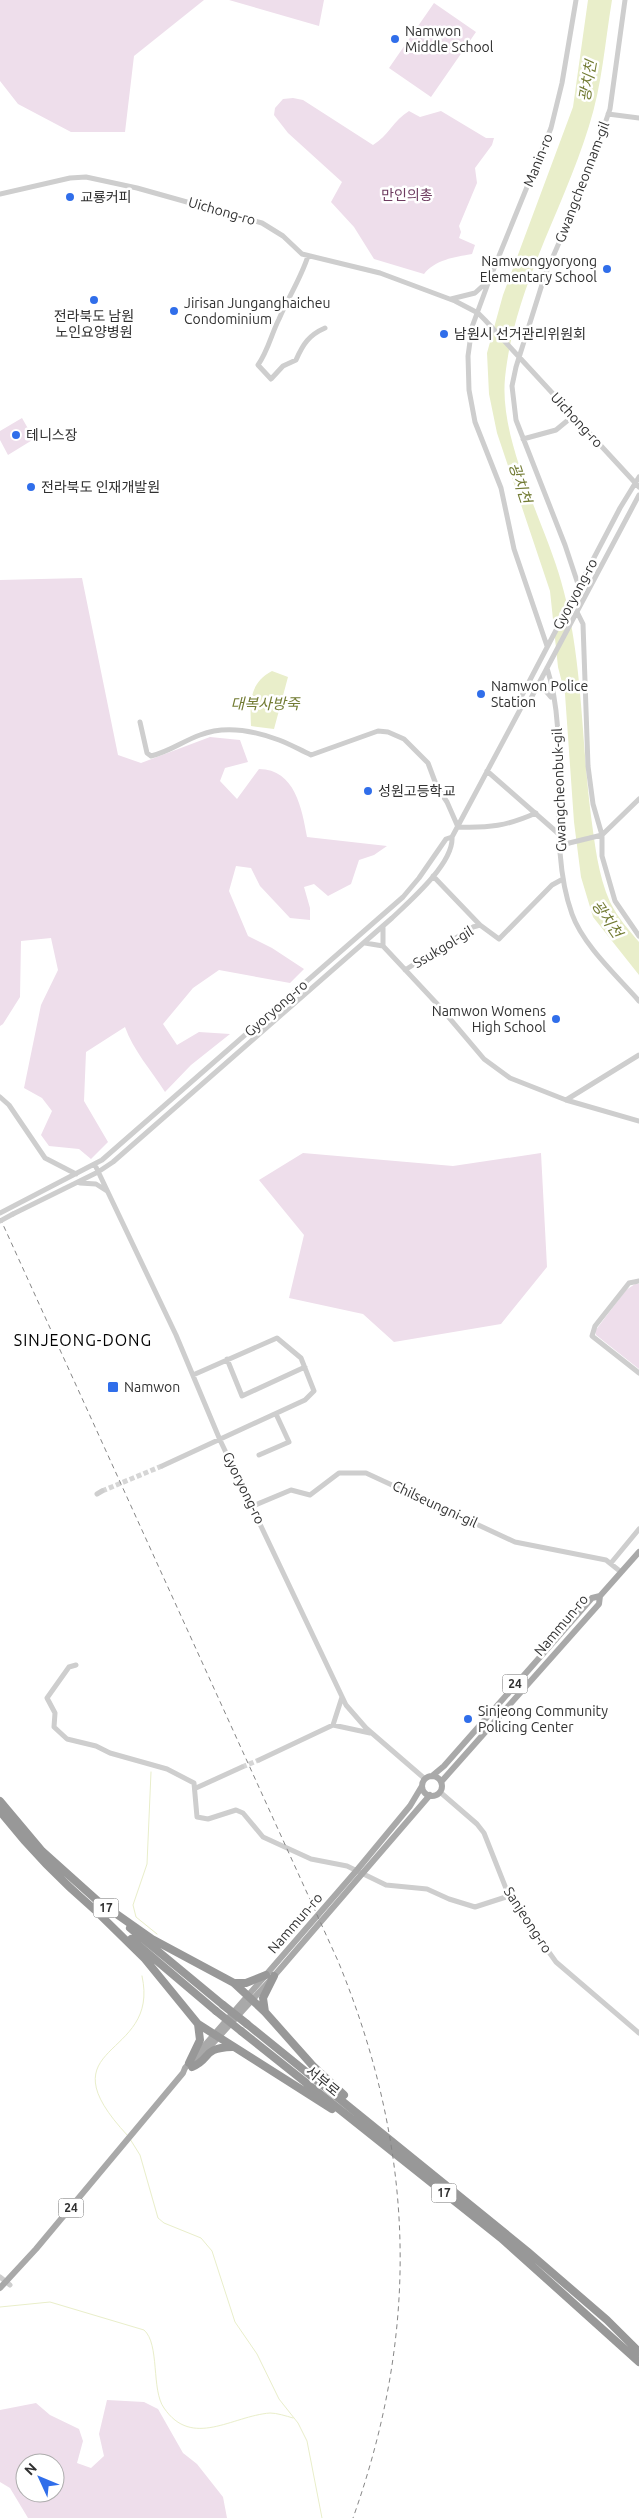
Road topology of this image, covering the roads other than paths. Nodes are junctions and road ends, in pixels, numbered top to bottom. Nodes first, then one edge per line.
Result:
1 (576, 0) edge
2 (626, 0) edge
3 (608, 114) junction
4 (639, 118) edge
5 (1, 193) edge
6 (308, 256) junction
7 (490, 278) junction
8 (450, 299) junction
9 (478, 313) junction
10 (325, 328) dead end
11 (518, 355) junction
12 (574, 416) junction
13 (523, 440) junction
14 (639, 477) edge
15 (637, 485) edge
16 (639, 495) edge
17 (639, 507) edge
18 (631, 510) junction
19 (579, 587) junction
20 (577, 612) junction
21 (547, 646) junction
22 (547, 668) junction
23 (539, 683) junction
24 (553, 700) junction
25 (522, 706) junction
26 (140, 722) dead end
27 (488, 771) junction
28 (639, 800) edge
29 (536, 813) junction
30 (458, 827) junction
31 (560, 835) junction
32 (600, 836) junction
33 (452, 837) junction
34 (561, 845) junction
35 (433, 876) junction
36 (563, 879) junction
37 (480, 925) junction
38 (383, 926) junction
39 (639, 936) edge
40 (364, 943) junction
41 (383, 946) junction
42 (405, 970) junction
43 (639, 1001) edge
44 (639, 1056) edge
45 (0, 1097) edge
46 (566, 1100) junction
47 (639, 1122) edge
48 (95, 1165) junction
49 (98, 1172) junction
50 (76, 1174) junction
51 (77, 1183) junction
52 (107, 1191) junction
53 (0, 1213) edge
54 (0, 1221) edge
55 (639, 1281) edge
56 (227, 1359) junction
57 (305, 1367) junction
58 (639, 1373) edge
59 (193, 1375) junction
60 (276, 1414) junction
61 (220, 1440) junction
62 (259, 1455) dead end
63 (162, 1466) tunnel mouth
64 (253, 1506) junction
65 (639, 1529) edge
66 (639, 1552) edge
67 (611, 1563) junction
68 (621, 1572) junction
69 (600, 1596) junction
70 (76, 1665) dead end
71 (342, 1696) junction
72 (333, 1725) junction
73 (373, 1734) junction
74 (470, 1736) junction
75 (476, 1741) junction
76 (259, 1760) tunnel mouth
77 (242, 1767) tunnel mouth
78 (432, 1776) junction
79 (441, 1782) junction
80 (424, 1783) junction
81 (196, 1788) junction
82 (440, 1792) junction
83 (430, 1795) junction
84 (0, 1800) edge
85 (0, 1810) edge
86 (360, 1871) junction
87 (509, 1896) junction
88 (95, 1904) junction
89 (270, 1976) junction
90 (234, 1983) junction
91 (250, 1998) junction
92 (220, 2008) junction
93 (265, 2012) junction
94 (198, 2024) junction
95 (639, 2033) edge
96 (216, 2036) junction
97 (232, 2047) junction
98 (191, 2065) junction
99 (382, 2131) junction
100 (376, 2139) junction
101 (6, 2282) edge
102 (0, 2288) edge
103 (0, 2293) edge
104 (608, 2320) junction
105 (606, 2331) junction
106 (639, 2347) edge
107 (639, 2352) edge
108 (639, 2362) edge
109 (639, 2366) edge

1 - 7 street, Manin-ro
2 - 3 street, Gwangcheonnam-gil
3 - 4 street
3 - 11 street, Gwangcheonnam-gil
5 - 6 street, Uichong-ro
6 - 8 street, Uichong-ro
6 - 10 street
7 - 8 street
7 - 9 street, Manin-ro
8 - 9 street, Uichong-ro
9 - 11 street, Uichong-ro
9 - 21 street, Manin-ro
11 - 12 street, Uichong-ro
11 - 13 street, Gwangcheonnam-gil
12 - 13 street
12 - 15 street, Uichong-ro
13 - 19 street, Gwangcheonnam-gil
14 - 15 street, Gyoryong-ro
15 - 19 street, Gyoryong-ro
16 - 18 street, Gyoryong-ro
17 - 18 street
18 - 20 street, Gyoryong-ro
19 - 21 street, Gyoryong-ro
20 - 22 street, Gyoryong-ro
20 - 32 street
21 - 25 street, Gyoryong-ro
22 - 23 street, Gyoryong-ro
22 - 24 street, Gwangcheonbuk-gil
23 - 24 street
23 - 25 street, Gyoryong-ro
24 - 31 street, Gwangcheonbuk-gil
25 - 27 street, Gyoryong-ro
26 - 30 street
27 - 29 street
27 - 30 street, Gyoryong-ro
28 - 32 street
29 - 30 street
29 - 31 street
30 - 33 street, Gyoryong-ro
31 - 34 street, Gwangcheonbuk-gil
32 - 34 street
32 - 39 street
33 - 35 street, Gyoryong-ro
33 - 48 street, Gyoryong-ro
34 - 36 street, Gwangcheonbuk-gil
35 - 37 street
35 - 38 street, Gyoryong-ro
36 - 37 street
36 - 43 street, Gwangcheonbuk-gil
37 - 42 street, Ssukgol-gil
38 - 40 street, Gyoryong-ro
38 - 41 street
40 - 41 street
40 - 49 street, Gyoryong-ro
41 - 42 street
42 - 46 street, Ssukgol-gil
44 - 46 street
45 - 50 street
46 - 47 street, Ssukgol-gil
48 - 49 street, Gyoryong-ro
48 - 50 street
49 - 51 street
49 - 52 street, Gyoryong-ro
50 - 53 street
51 - 52 street
51 - 54 street, bridge
52 - 59 street, Gyoryong-ro
55 - 58 street
56 - 57 street
56 - 57 street
56 - 59 street
57 - 60 street
59 - 61 street, Gyoryong-ro
60 - 61 street
60 - 62 street
61 - 63 street
61 - 64 street, Gyoryong-ro
64 - 67 street, Chilseungni-gil
64 - 71 street, Gyoryong-ro
65 - 67 street
66 - 68 main road, Nammun-ro / 24
67 - 68 street, Chilseungni-gil
68 - 69 main road, Nammun-ro / 24
69 - 74 main road, Nammun-ro / 24
69 - 75 main road, Nammun-ro / 24
70 - 81 street
71 - 72 street
71 - 73 street, Gyoryong-ro
72 - 73 street
72 - 76 street
73 - 80 street, Gyoryong-ro
74 - 75 main road
74 - 78 main road, Nammun-ro / 24
75 - 79 main road, Nammun-ro / 24
77 - 81 street
78 - 79 main road
78 - 80 main road, Nammun-ro / 24
79 - 82 main road
80 - 83 main road
80 - 86 main road, Nammun-ro / 24
81 - 86 street
82 - 83 main road
82 - 87 street, Sanjeong-ro
83 - 86 main road, Nammun-ro / 24
84 - 88 highway, 서부로 / 17
85 - 88 highway, 서부로 / 17
86 - 87 street
86 - 89 main road, Nammun-ro / 24
87 - 95 street, Sanjeong-ro
88 - 90 highway
88 - 92 highway, 서부로 / 17
88 - 94 highway
89 - 90 highway
89 - 91 main road, Nammun-ro / 24
89 - 93 highway
90 - 91 highway
91 - 93 highway
91 - 96 main road, Nammun-ro / 24
92 - 99 highway, 서부로 / 17, bridge
92 - 100 highway, 서부로 / 17, bridge
93 - 99 highway
94 - 96 highway
94 - 98 highway
96 - 97 highway
96 - 98 main road, Nammun-ro / 24
97 - 98 highway
97 - 100 highway
98 - 101 main road, Nammun-ro / 24
99 - 104 highway, 서부로 / 17
100 - 105 highway, 서부로 / 17
101 - 102 main road, Nammun-ro / 24
101 - 103 main road, Nammun-ro / 24
104 - 106 highway
104 - 107 highway, 서부로 / 17
105 - 108 highway, 서부로 / 17
105 - 109 highway

